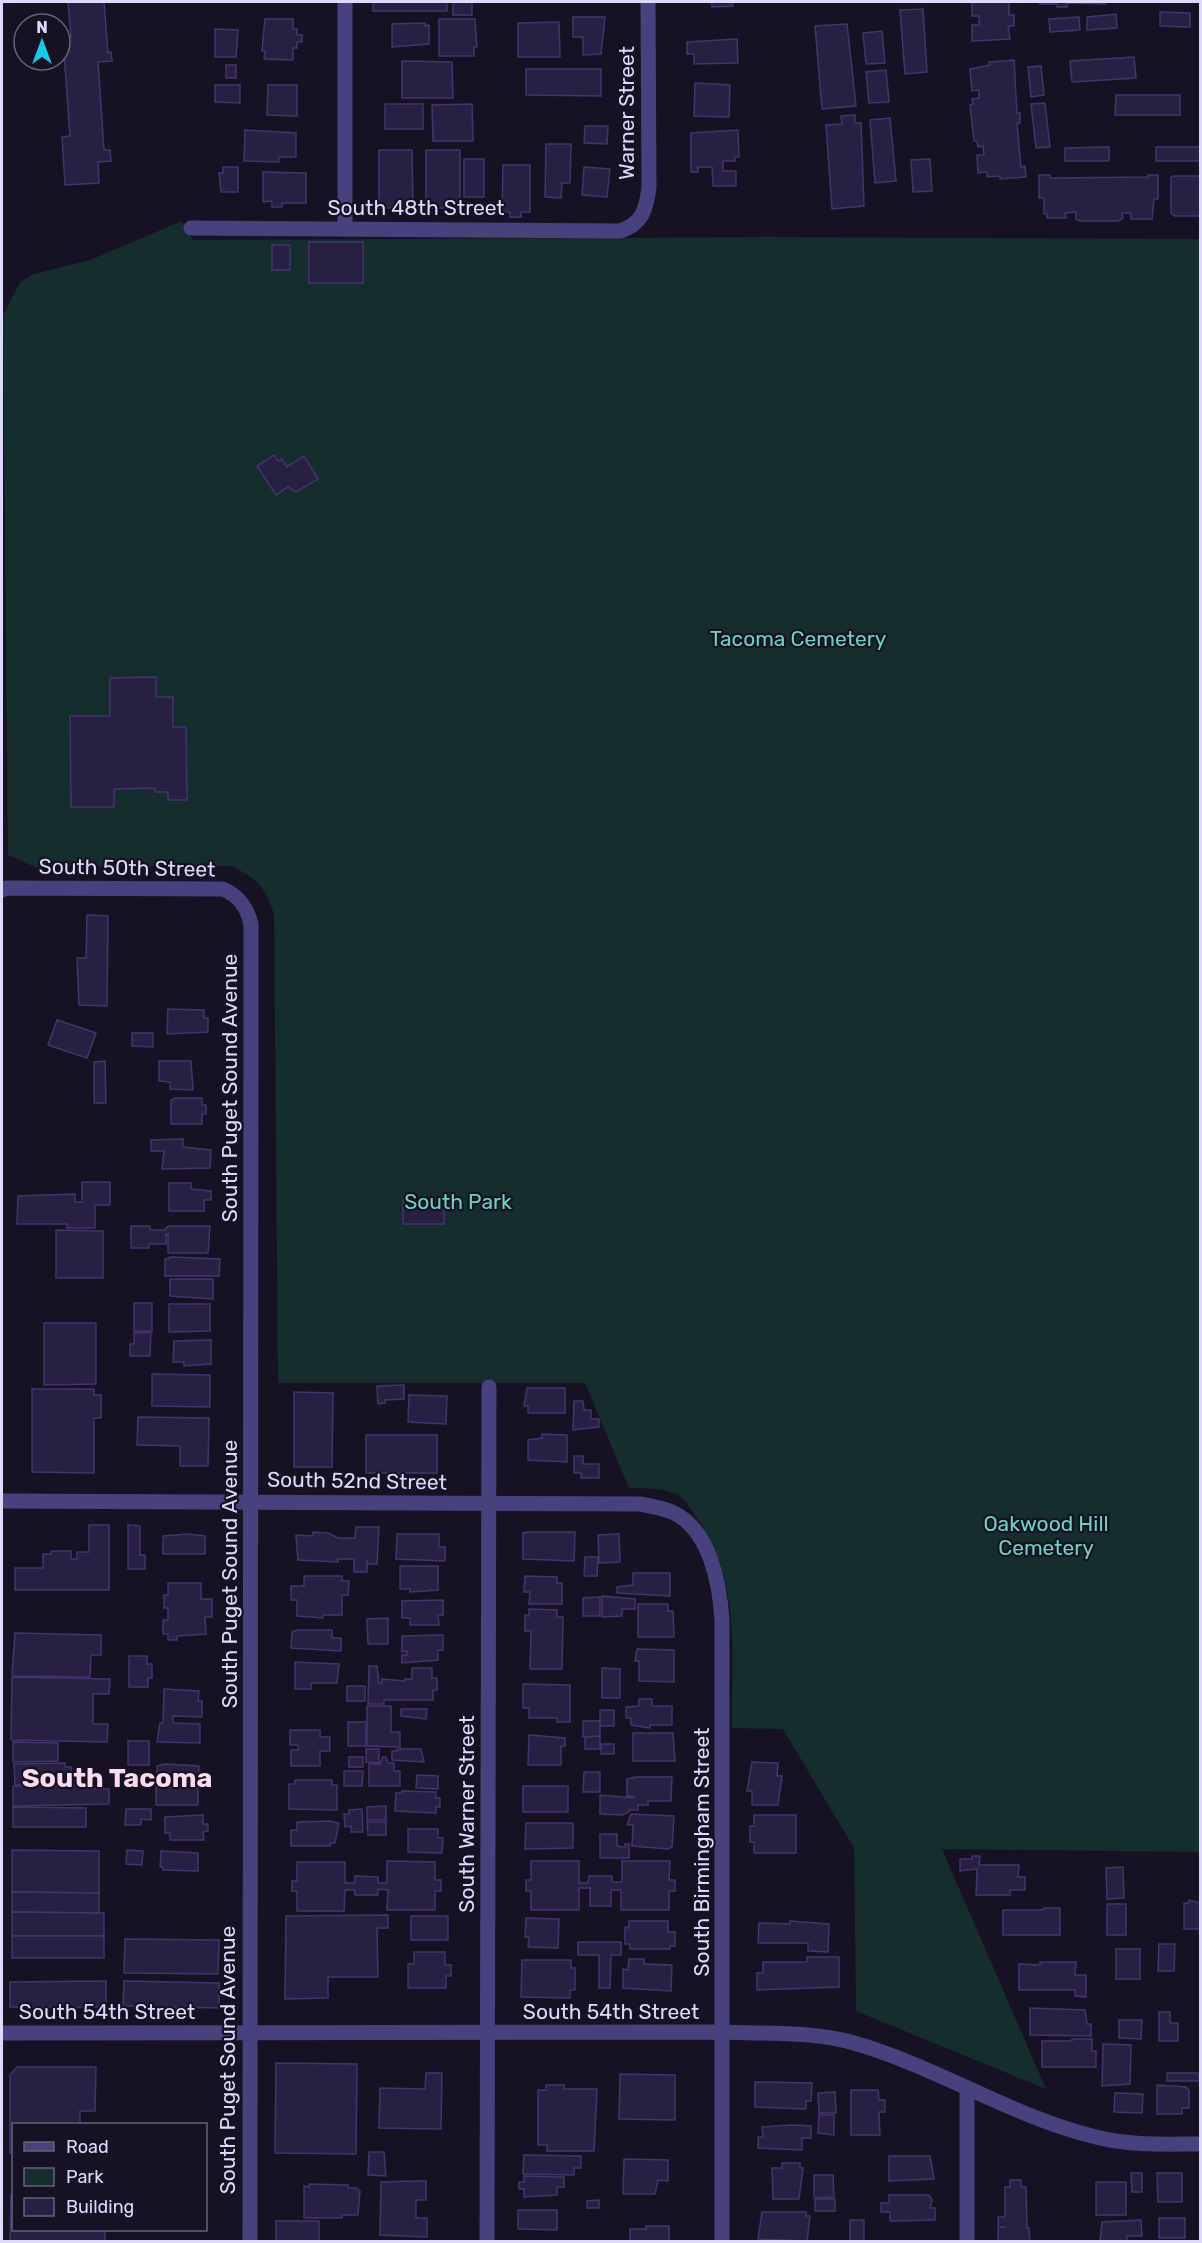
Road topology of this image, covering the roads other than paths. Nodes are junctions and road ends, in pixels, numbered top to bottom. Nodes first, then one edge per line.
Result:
1 (345, 2) edge
2 (648, 2) edge
3 (639, 222) joint
4 (191, 228) dead end
5 (345, 229) junction
6 (2, 890) edge
7 (246, 908) joint
8 (489, 1387) dead end
9 (2, 1501) edge
10 (250, 1501) junction
11 (489, 1503) junction
12 (640, 1504) joint
13 (723, 2032) junction
14 (2, 2033) edge
15 (488, 2033) junction
16 (250, 2034) junction
17 (967, 2088) junction
18 (1200, 2144) edge
19 (250, 2241) edge
20 (487, 2241) edge
21 (722, 2241) edge
22 (967, 2241) edge

1 - 5 street
2 - 3 street, Warner Street
3 - 5 street, South 48th Street
4 - 5 street, South 48th Street
6 - 7 street, South 50th Street
7 - 10 street, South Puget Sound Avenue
8 - 11 street, South Warner Street
9 - 10 street, South 52nd Street
10 - 11 street, South 52nd Street
10 - 16 street, South Puget Sound Avenue
11 - 12 street, South 52nd Street
11 - 15 street, South Warner Street
12 - 13 street, South Birmingham Street
13 - 15 street, South 54th Street
13 - 17 street, South 54th Street
13 - 21 street, South Birmingham Street
14 - 16 street, South 54th Street
15 - 16 street, South 54th Street
15 - 20 street, South Warner Street
16 - 19 street, South Puget Sound Avenue
17 - 18 street, South 54th Street
17 - 22 street

